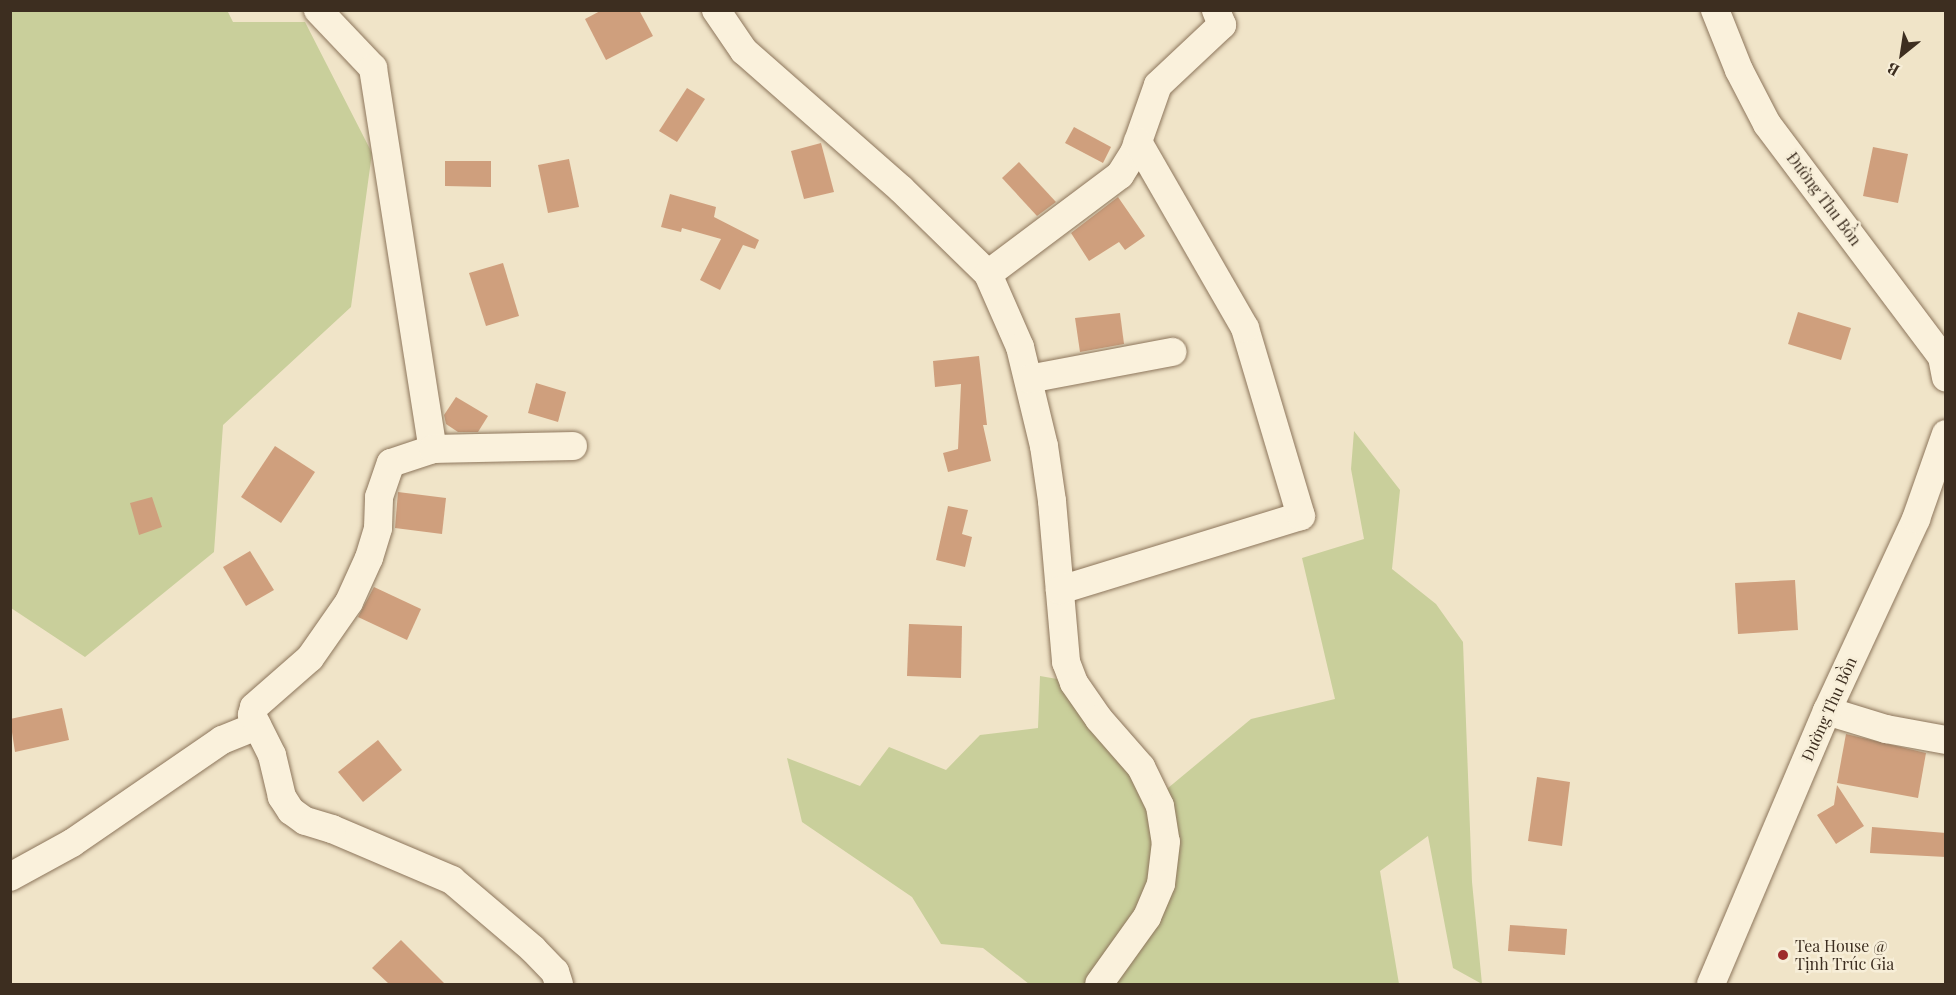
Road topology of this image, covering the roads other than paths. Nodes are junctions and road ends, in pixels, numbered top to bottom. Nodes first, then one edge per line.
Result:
1 (318, 10) edge
2 (716, 10) edge
3 (1215, 10) edge
4 (1715, 10) edge
5 (1138, 142) junction
6 (988, 274) junction
7 (1172, 352) dead end
8 (1946, 378) edge
9 (1029, 379) junction
10 (1946, 434) edge
11 (573, 446) dead end
12 (433, 448) junction
13 (1060, 591) junction
14 (1827, 711) junction
15 (257, 726) junction
16 (1946, 740) edge
17 (10, 876) edge
18 (559, 984) edge
19 (1099, 984) edge
20 (1711, 984) edge

1 - 12 street
2 - 6 street
3 - 5 street
4 - 8 street, Đường Thu Bồn
5 - 6 street
5 - 13 street
6 - 9 street
7 - 9 street
9 - 13 street
10 - 14 street, Đường Thu Bồn
11 - 12 street
12 - 15 street
13 - 19 street
14 - 16 street
14 - 20 street, Đường Thu Bồn
15 - 17 street
15 - 18 street

